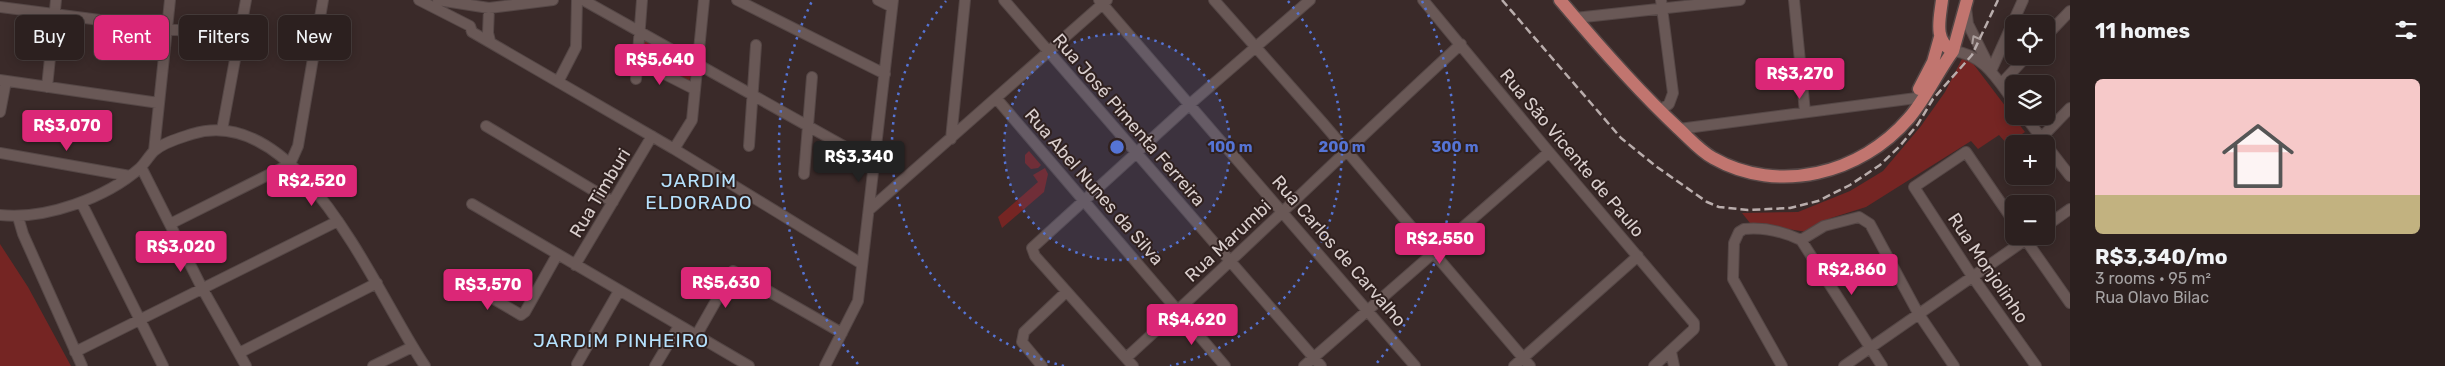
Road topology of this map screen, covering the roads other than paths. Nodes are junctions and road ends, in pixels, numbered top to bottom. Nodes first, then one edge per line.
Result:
1 (56, 0) edge
2 (170, 0) edge
3 (246, 0) edge
4 (323, 0) edge
5 (419, 0) edge
6 (438, 0) edge
7 (553, 0) edge
8 (577, 0) edge
9 (583, 0) edge
10 (642, 0) edge
11 (704, 0) edge
12 (738, 0) edge
13 (878, 0) edge
14 (964, 0) edge
15 (1004, 0) edge
16 (1214, 0) edge
17 (1310, 0) edge
18 (1423, 0) edge
19 (1560, 0) edge
20 (1740, 0) edge
21 (1794, 0) edge
22 (1934, 0) edge
23 (1942, 0) edge
24 (2023, 0) edge
25 (540, 1) edge
26 (1103, 1) edge
27 (1967, 2) edge
28 (893, 4) edge
29 (1662, 4) edge
30 (466, 6) junction
31 (0, 7) edge
32 (489, 8) junction
33 (1572, 10) edge
34 (2070, 11) edge
35 (54, 14) junction
36 (169, 15) edge
37 (243, 15) edge
38 (94, 20) edge
39 (1940, 21) junction
40 (462, 22) junction
41 (488, 23) junction
42 (2055, 27) edge
43 (472, 32) junction
44 (639, 32) junction
45 (1940, 38) junction
46 (490, 41) junction
47 (1461, 44) junction
48 (756, 45) dead end
49 (1256, 47) junction
50 (1953, 51) junction
51 (1047, 52) junction
52 (164, 60) edge
53 (234, 60) edge
54 (638, 60) junction
55 (696, 65) junction
56 (2019, 65) edge
57 (1991, 72) junction
58 (885, 74) junction
59 (812, 77) dead end
60 (636, 79) dead end
61 (3, 81) edge
62 (558, 82) junction
63 (2001, 84) junction
64 (47, 87) junction
65 (694, 89) junction
66 (2005, 90) edge
67 (752, 95) junction
68 (1920, 97) junction
69 (996, 98) junction
70 (159, 104) junction
71 (1190, 104) junction
72 (2070, 108) edge
73 (1659, 111) junction
74 (0, 112) edge
75 (1805, 112) junction
76 (809, 125) junction
77 (486, 126) dead end
78 (1679, 129) junction
79 (222, 130) junction
80 (2049, 135) edge
81 (652, 136) junction
82 (951, 138) junction
83 (749, 146) dead end
84 (674, 149) junction
85 (1346, 150) junction
86 (154, 151) junction
87 (1549, 152) junction
88 (0, 153) edge
89 (1136, 153) junction
90 (2055, 156) edge
91 (874, 163) junction
92 (290, 164) junction
93 (141, 167) junction
94 (804, 174) dead end
95 (130, 176) junction
96 (2070, 176) edge
97 (1084, 201) junction
98 (82, 202) junction
99 (613, 202) junction
100 (472, 204) dead end
101 (2005, 209) edge
102 (2070, 209) edge
103 (869, 210) junction
104 (1283, 211) junction
105 (0, 215) edge
106 (18, 217) junction
107 (2055, 220) edge
108 (338, 221) junction
109 (170, 224) junction
110 (1801, 240) junction
111 (2017, 245) edge
112 (2032, 245) edge
113 (557, 254) junction
114 (1434, 254) junction
115 (1638, 256) junction
116 (1232, 261) junction
117 (862, 264) junction
118 (575, 265) junction
119 (1972, 276) junction
120 (465, 282) dead end
121 (377, 283) junction
122 (202, 288) junction
123 (619, 291) junction
124 (1066, 292) junction
125 (2070, 303) edge
126 (1178, 310) junction
127 (1369, 310) junction
128 (1918, 313) junction
129 (140, 321) junction
130 (679, 326) junction
131 (842, 333) junction
132 (696, 336) junction
133 (412, 347) junction
134 (1870, 348) junction
135 (75, 352) junction
136 (1670, 352) junction
137 (238, 353) junction
138 (1129, 362) edge
139 (1317, 362) edge
140 (1526, 362) edge
141 (736, 363) edge
142 (577, 364) dead end
143 (82, 366) edge
144 (163, 366) edge
145 (246, 366) edge
146 (373, 366) edge
147 (425, 366) edge
148 (655, 366) edge
149 (749, 366) edge
150 (824, 366) edge
151 (1042, 366) edge
152 (1225, 366) edge
153 (1304, 366) edge
154 (1415, 366) edge
155 (1514, 366) edge
156 (1654, 366) edge
157 (1674, 366) edge
158 (1782, 366) edge
159 (1844, 366) edge
160 (1882, 366) edge
161 (1954, 366) edge
162 (2036, 366) edge

1 - 35 street
2 - 36 street
3 - 37 street
4 - 92 street
5 - 40 street
6 - 30 street
7 - 25 street
8 - 62 street
9 - 44 street
10 - 44 street
11 - 55 street
12 - 58 street
13 - 28 street
14 - 82 street
15 - 51 street, Rua José Pimenta Ferreira
16 - 49 street
17 - 49 street
18 - 47 street, Rua São Vicente de Paulo
19 - 33 main road
20 - 29 street
21 - 75 street
22 - 39 street
23 - 39 main road
24 - 57 street
25 - 32 street
26 - 51 street
26 - 71 street, Rua Carlos de Carvalho
27 - 50 main road
57 -> 27 street
28 - 58 street
29 - 33 street
29 - 73 street
30 - 32 street
30 - 40 street
31 - 35 street
32 - 41 street
33 - 73 main road
34 - 42 street
35 - 38 street
35 - 64 street
39 - 45 main road
40 - 43 street
41 - 43 street
41 - 46 street
43 - 46 street
44 - 54 street
44 - 55 street
45 - 50 main road
45 - 68 main road
46 - 62 street
47 - 85 street, Rua Marumbi
47 - 87 street, Rua São Vicente de Paulo
48 - 67 street
49 - 71 street
49 - 85 street
50 - 57 street
50 - 68 main road
51 - 69 street
51 - 89 street, Rua José Pimenta Ferreira
52 - 70 street
53 - 79 street
54 - 60 street
54 - 65 street
55 - 65 street
55 - 67 street
56 - 63 street
57 - 63 street
58 - 91 street
59 - 76 street
61 - 64 street
61 - 74 street
62 - 81 street
63 - 66 street
64 - 70 street
65 - 84 street
67 - 76 street
67 - 83 street
68 - 75 street
68 - 78 main road
69 - 82 street
69 - 97 street, Rua Abel Nunes da Silva
70 - 86 street
71 - 89 street
71 - 104 street, Rua Carlos de Carvalho
72 - 80 street
73 - 78 main road
75 - 78 street
76 - 91 street
76 - 94 street
77 - 99 street
79 - 86 street
79 - 92 street
81 - 84 street
81 - 99 street, Rua Timburi
82 - 103 street
84 - 117 street
85 - 104 street, Rua Marumbi
85 - 114 street
86 - 93 street
87 - 114 street
87 - 115 street, Rua São Vicente de Paulo
88 - 95 street
89 - 97 street
89 - 116 street, Rua José Pimenta Ferreira
90 - 96 street
91 - 103 street
92 - 108 street
92 - 109 street
93 - 95 street
93 - 109 street
95 - 98 street
97 - 124 street
97 - 126 street, Rua Abel Nunes da Silva
98 - 106 street
98 - 129 street
99 - 118 street, Rua Timburi
100 - 113 street
101 - 119 street, Rua Monjolinho
102 - 107 street
103 - 117 street
104 - 116 street, Rua Marumbi
104 - 127 street, Rua Carlos de Carvalho
105 - 106 street
106 - 135 street
108 - 121 street
108 - 122 street
109 - 122 street
110 - 128 street
110 - 134 street
110 - 158 street
111 - 119 street
112 - 125 street
113 - 118 street
113 - 120 street
114 - 127 street
114 - 140 street
115 - 136 street, Rua São Vicente de Paulo
115 - 140 street
116 - 126 street, Rua Marumbi
116 - 139 street, Rua José Pimenta Ferreira
117 - 131 street
118 - 123 street
119 - 128 street
119 - 162 street, Rua Monjolinho
121 - 133 street
121 - 137 street
122 - 129 street
122 - 137 street
123 - 130 street
123 - 142 street
124 - 138 street
124 - 151 street
126 - 138 street, Rua Marumbi
126 - 152 street, Rua Abel Nunes da Silva
127 - 139 street
127 - 154 street, Rua Carlos de Carvalho
128 - 134 street
128 - 161 street
129 - 135 street
129 - 144 street
130 - 132 street
130 - 148 street
131 - 132 street
131 - 150 street
132 - 141 street
133 - 146 street
133 - 147 street
134 - 159 street
134 - 160 street
135 - 143 street
136 - 156 street
136 - 157 street
137 - 145 street
139 - 153 street
140 - 155 street
141 - 149 street

